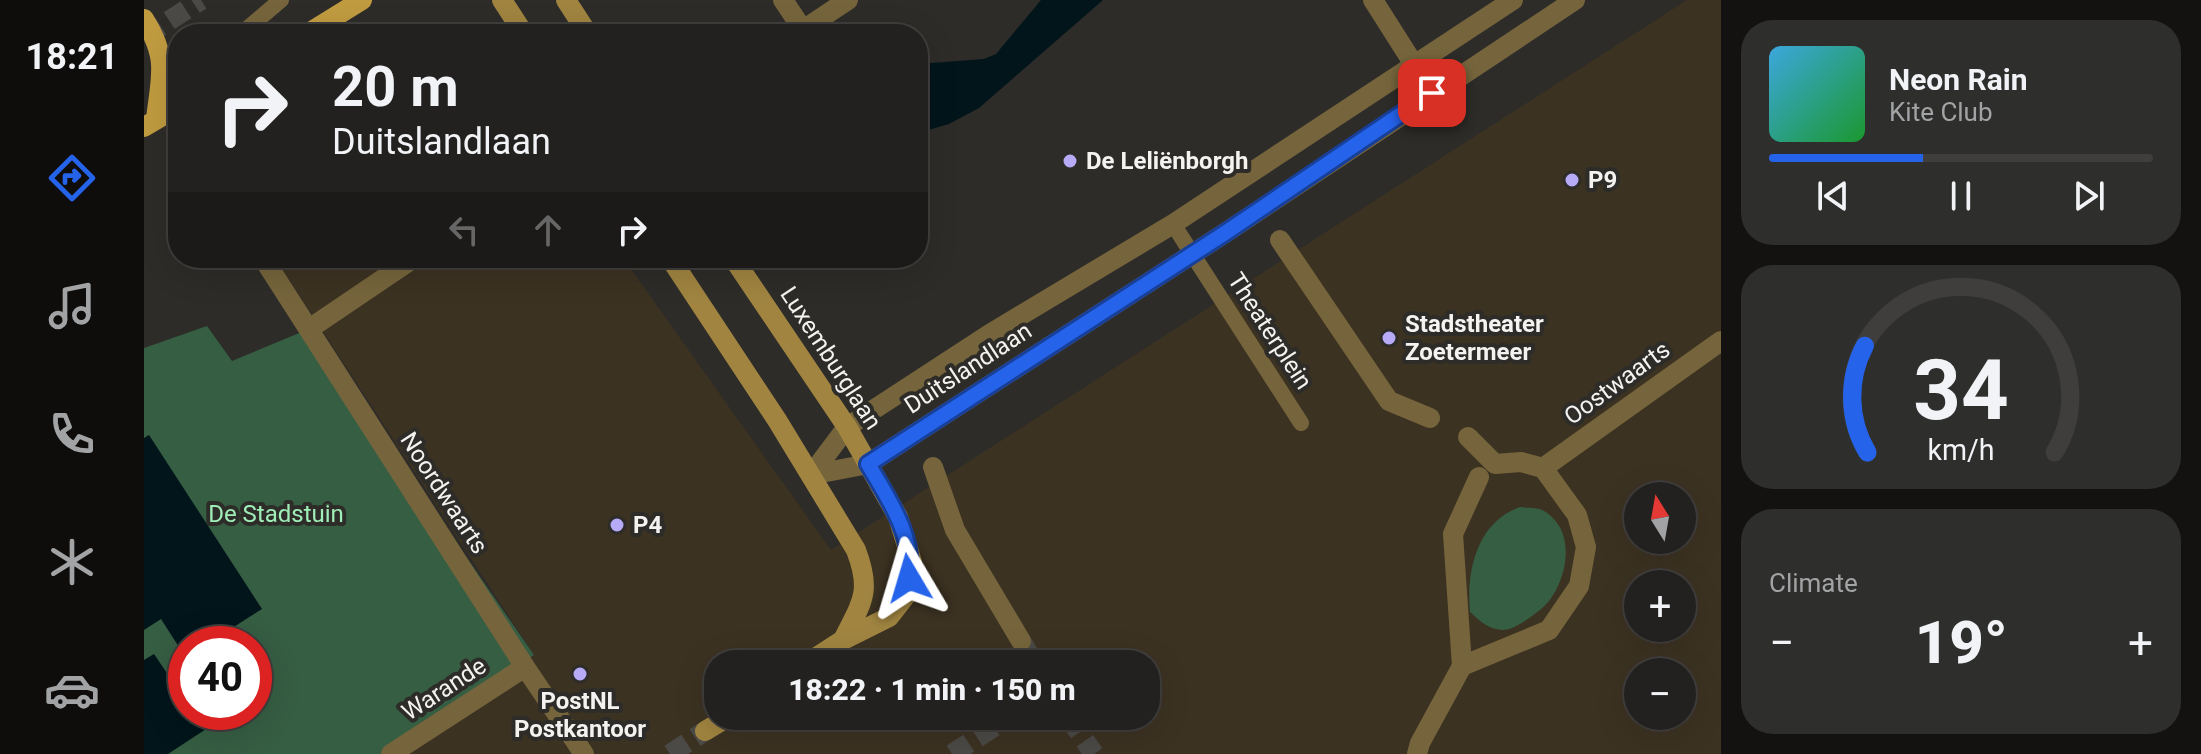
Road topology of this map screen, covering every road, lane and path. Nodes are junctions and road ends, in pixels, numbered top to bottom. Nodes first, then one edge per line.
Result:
1 (281, 0) edge
2 (362, 0) edge
3 (502, 0) edge
4 (566, 0) edge
5 (783, 0) edge
6 (848, 0) edge
7 (1373, 0) edge
8 (1513, 0) edge
9 (1575, 0) edge
10 (144, 19) edge
11 (253, 24) edge
12 (323, 24) edge
13 (518, 24) edge
14 (582, 24) edge
15 (799, 24) edge
16 (812, 24) edge
17 (1415, 65) junction
18 (1432, 93) junction
19 (168, 105) edge
20 (168, 111) edge
21 (148, 120) edge
22 (1173, 224) junction
23 (1280, 240) dead end
24 (1192, 254) junction
25 (269, 268) edge
26 (399, 268) edge
27 (676, 268) edge
28 (740, 268) edge
29 (309, 329) junction
30 (1721, 341) edge
31 (1430, 418) dead end
32 (1301, 423) dead end
33 (847, 427) junction
34 (1468, 437) dead end
35 (868, 464) junction
36 (933, 467) dead end
37 (1543, 468) junction
38 (811, 475) junction
39 (1479, 477) dead end
40 (843, 640) junction
41 (1021, 641) tunnel mouth
42 (828, 650) edge
43 (1462, 666) junction
44 (525, 667) junction
45 (391, 754) edge
46 (584, 754) edge
47 (1417, 754) edge

1 - 11 lane
2 - 12 main road
3 - 13 street
4 - 14 street
5 - 15 street
6 - 16 street
7 - 17 street
8 - 17 street, Duitslandlaan
9 - 18 street, Duitslandlaan
10 - 21 main road
17 - 18 street
17 - 22 street, Duitslandlaan
18 - 24 street, Duitslandlaan
19 - 21 lane
20 - 21 main road
22 - 24 lane, Theaterplein
22 - 33 street, Duitslandlaan
23 - 31 street
24 - 32 lane, Theaterplein
24 - 35 street, Duitslandlaan
25 - 29 street, Noordwaarts
26 - 29 street
27 - 38 street
28 - 33 street, Luxemburglaan
29 - 44 street, Noordwaarts
30 - 37 street, Oostwaarts
33 - 35 street, Luxemburglaan
33 - 38 street, Duitslandlaan
34 - 37 street
35 - 38 street, Duitslandlaan
35 - 40 street, Luxemburglaan
36 - 41 street
37 - 43 street
38 - 40 street
39 - 43 street
40 - 42 street, Luxemburglaan
43 - 47 street
44 - 45 street, Warande
44 - 46 street, Noordwaarts

